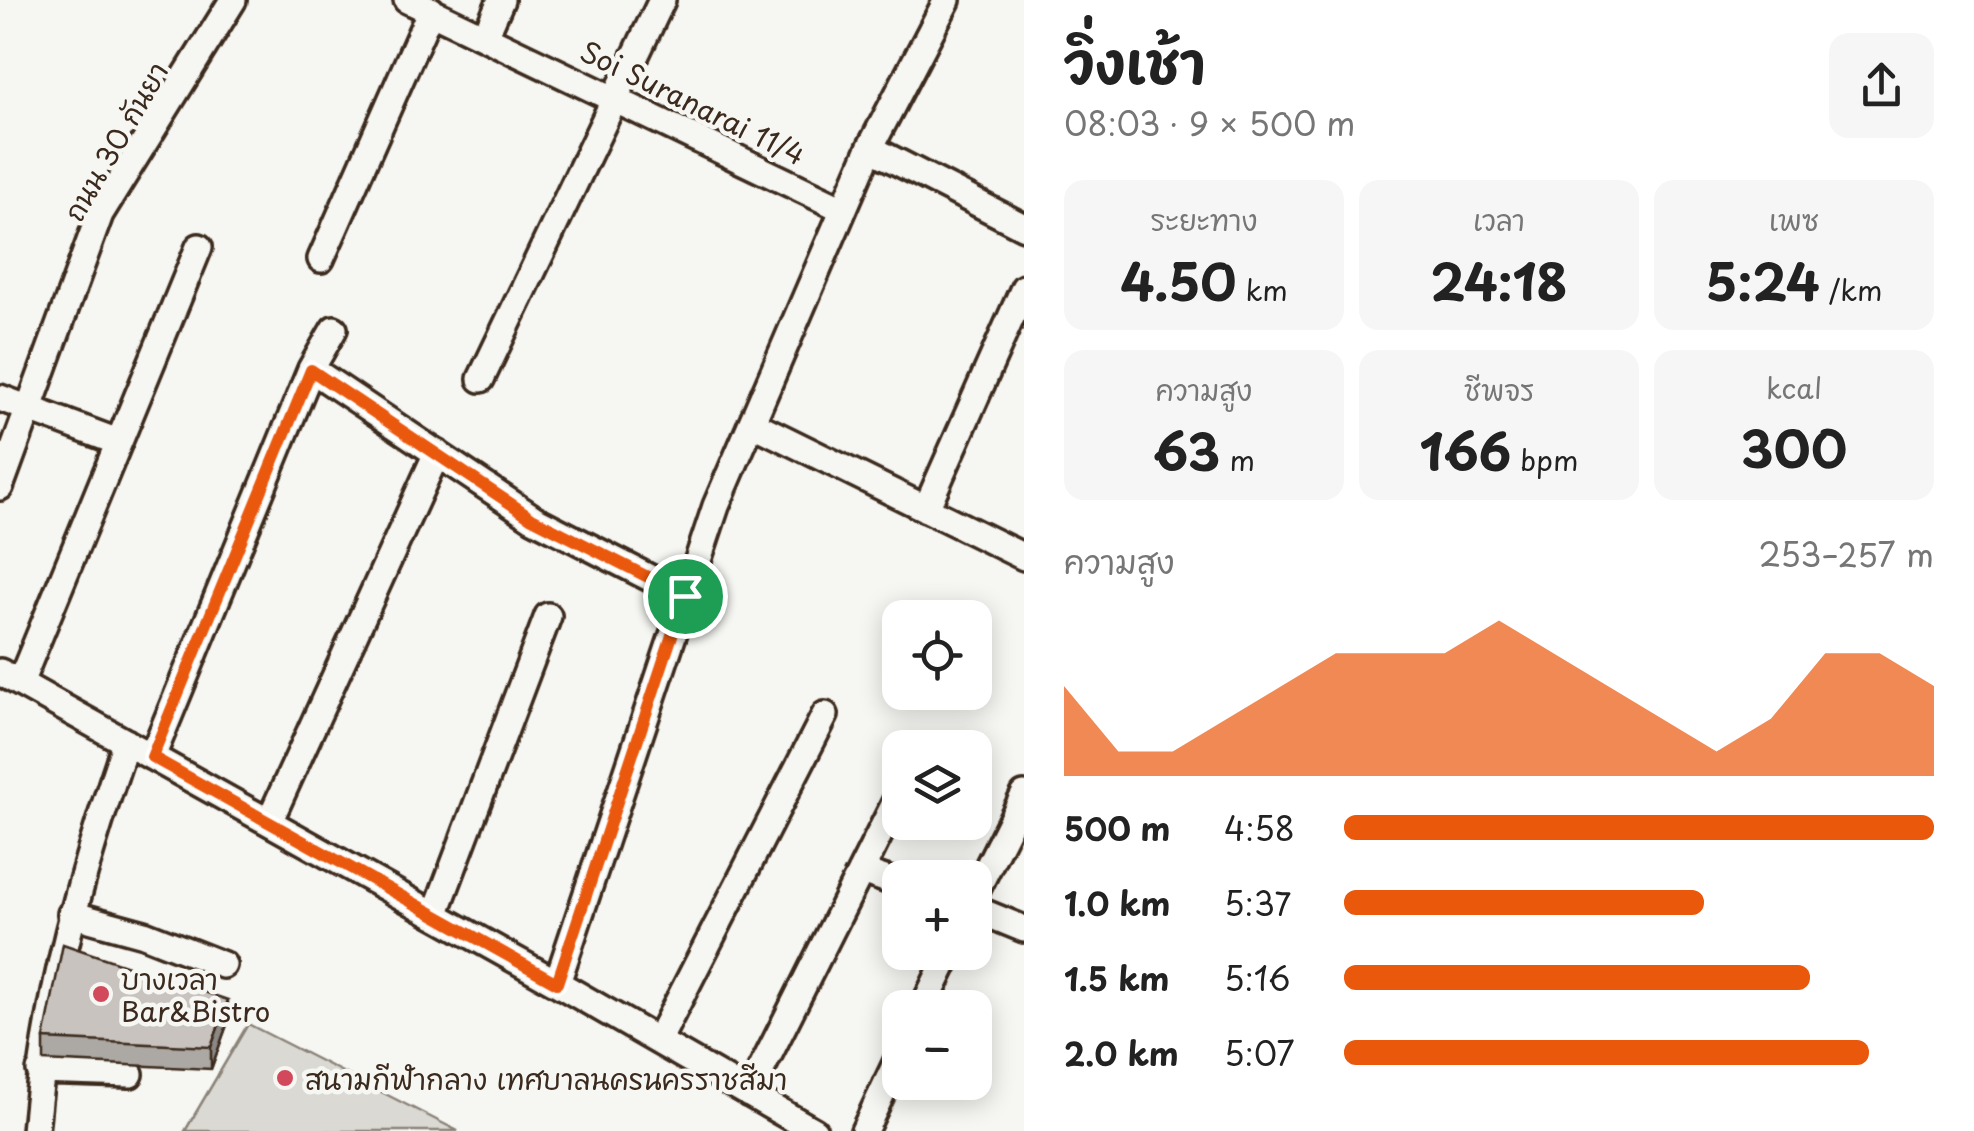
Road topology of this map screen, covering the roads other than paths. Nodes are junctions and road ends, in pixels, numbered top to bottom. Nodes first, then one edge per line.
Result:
1 (233, 0) edge
2 (501, 0) edge
3 (662, 0) edge
4 (948, 0) edge
5 (419, 5) edge
6 (486, 34) junction
7 (614, 95) junction
8 (870, 148) junction
9 (844, 209) junction
10 (1024, 228) edge
11 (199, 246) dead end
12 (321, 259) dead end
13 (1024, 288) edge
14 (334, 330) dead end
15 (311, 370) junction
16 (481, 379) dead end
17 (0, 398) edge
18 (29, 408) junction
19 (752, 423) junction
20 (118, 442) junction
21 (437, 454) junction
22 (0, 487) edge
23 (926, 509) junction
24 (1024, 557) edge
25 (685, 596) junction
26 (548, 616) dead end
27 (10, 677) edge
28 (824, 716) dead end
29 (126, 742) junction
30 (152, 757) junction
31 (1024, 795) edge
32 (269, 822) junction
33 (882, 829) edge
34 (992, 860) edge
35 (861, 871) junction
36 (882, 878) edge
37 (71, 914) junction
38 (435, 915) junction
39 (992, 916) edge
40 (1024, 929) edge
41 (223, 965) dead end
42 (557, 983) junction
43 (658, 1041) junction
44 (40, 1072) junction
45 (130, 1074) dead end
46 (750, 1094) junction
47 (882, 1094) edge
48 (35, 1131) edge
49 (814, 1131) edge
50 (864, 1131) edge

1 - 18 street, ถนน 30 กันยา
2 - 6 street
3 - 7 street
4 - 8 street
5 - 6 street, Soi Suranarai 11/4
5 - 12 street
6 - 7 street, Soi Suranarai 11/4
7 - 9 street, Soi Suranarai 11/4
7 - 16 street
8 - 9 street
8 - 10 street
9 - 19 street
11 - 20 street
13 - 23 street
14 - 15 street
15 - 21 street
15 - 30 street
17 - 18 street
18 - 20 street
18 - 22 street, ถนน 30 กันยา
19 - 23 street
19 - 25 street
20 - 27 street
21 - 25 street
21 - 32 street
23 - 24 street
25 - 42 street
26 - 38 street
27 - 29 street
28 - 43 street
29 - 30 street
29 - 37 street
30 - 32 street
31 - 34 street
32 - 38 street
33 - 35 street
35 - 36 street
35 - 46 street
37 - 41 street
37 - 44 street
38 - 42 street
39 - 40 street
42 - 43 street
43 - 46 street
44 - 45 street
44 - 48 street
46 - 49 street
47 - 50 street

